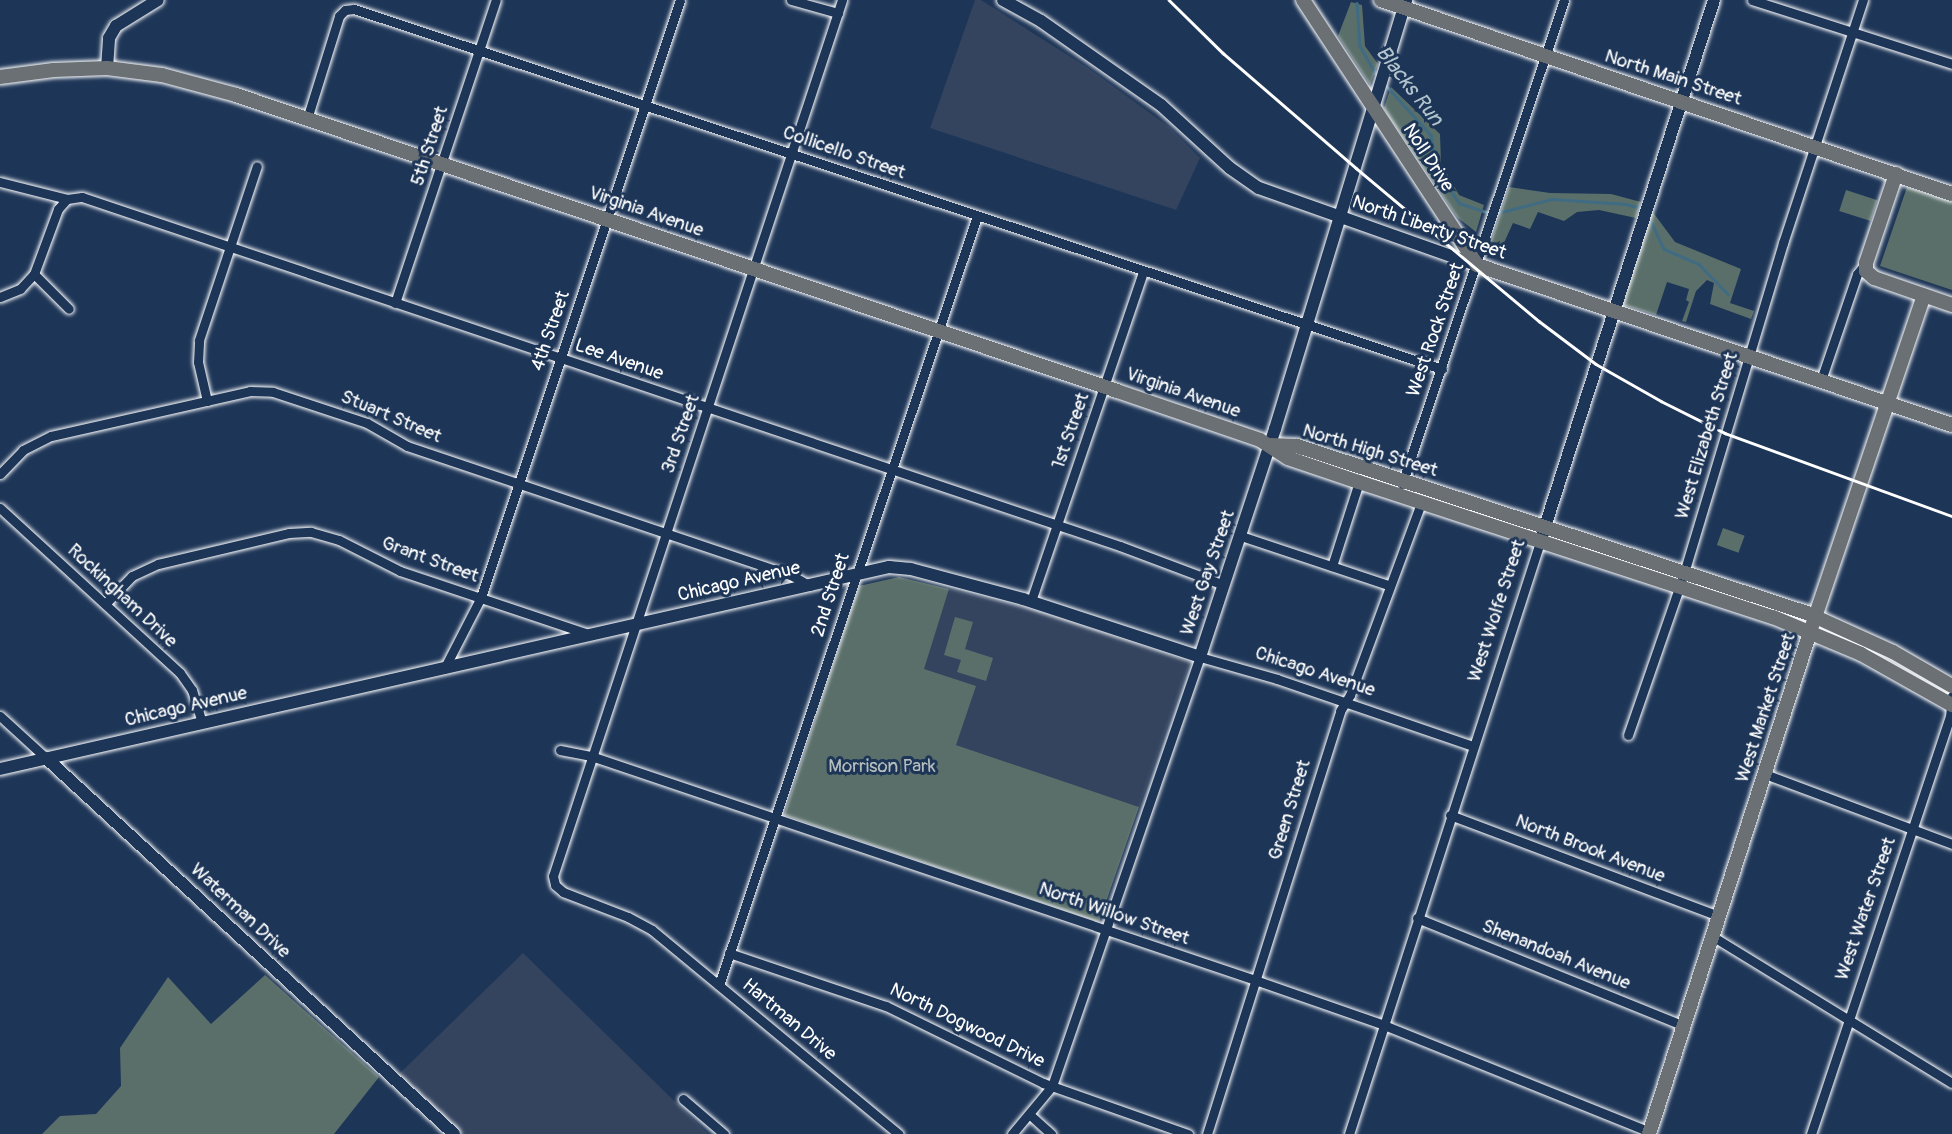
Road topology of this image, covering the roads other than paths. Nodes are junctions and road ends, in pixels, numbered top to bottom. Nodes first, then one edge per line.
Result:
1 (159, 0) edge
2 (496, 0) edge
3 (680, 0) edge
4 (791, 0) edge
5 (842, 0) edge
6 (1003, 0) edge
7 (1303, 0) edge
8 (1381, 0) edge
9 (1564, 0) edge
10 (1714, 0) edge
11 (1752, 0) edge
12 (1863, 0) edge
13 (1405, 4) edge
14 (838, 13) junction
15 (1852, 32) junction
16 (480, 49) junction
17 (1544, 56) junction
18 (1952, 64) edge
19 (107, 68) junction
20 (0, 77) edge
21 (1682, 101) junction
22 (646, 104) junction
23 (1374, 111) junction
24 (307, 119) junction
25 (1815, 145) junction
26 (793, 154) junction
27 (442, 164) junction
28 (257, 166) dead end
29 (1896, 174) junction
30 (0, 182) edge
31 (1952, 194) edge
32 (67, 199) junction
33 (977, 216) junction
34 (607, 219) junction
35 (1340, 219) junction
36 (230, 247) junction
37 (1866, 263) junction
38 (1477, 265) junction
39 (754, 269) junction
40 (1143, 272) junction
41 (34, 274) junction
42 (1924, 296) junction
43 (0, 297) edge
44 (395, 303) junction
45 (1952, 305) edge
46 (69, 309) dead end
47 (1613, 311) junction
48 (1307, 327) junction
49 (939, 331) junction
50 (1749, 356) junction
51 (561, 358) junction
52 (1442, 369) junction
53 (1821, 380) junction
54 (1104, 386) junction
55 (206, 401) junction
56 (1889, 403) junction
57 (708, 408) junction
58 (1952, 425) edge
59 (1270, 445) junction
60 (893, 469) junction
61 (0, 474) edge
62 (1404, 481) junction
63 (1359, 482) junction
64 (519, 484) junction
65 (1398, 495) junction
66 (1421, 503) junction
67 (0, 508) edge
68 (1057, 526) junction
69 (666, 533) junction
70 (1542, 534) junction
71 (1241, 536) junction
72 (1332, 566) junction
73 (855, 575) junction
74 (1681, 580) junction
75 (1224, 585) junction
76 (1388, 585) junction
77 (810, 586) junction
78 (481, 597) junction
79 (1031, 601) junction
80 (104, 604) junction
81 (1816, 616) junction
82 (635, 626) junction
83 (1810, 632) junction
84 (592, 635) junction
85 (1200, 657) junction
86 (444, 669) junction
87 (1952, 686) edge
88 (1346, 702) junction
89 (1951, 702) edge
90 (0, 716) edge
91 (202, 723) junction
92 (1628, 735) dead end
93 (1473, 746) junction
94 (560, 750) dead end
95 (591, 756) junction
96 (46, 758) junction
97 (0, 769) edge
98 (1765, 774) junction
99 (1450, 815) junction
100 (776, 818) junction
101 (1912, 829) junction
102 (1952, 844) edge
103 (1719, 916) junction
104 (1417, 918) junction
105 (1106, 930) junction
106 (656, 933) joint
107 (1712, 936) junction
108 (729, 953) junction
109 (1255, 980) junction
110 (719, 985) junction
111 (1847, 1019) junction
112 (1384, 1025) junction
113 (1682, 1025) junction
114 (1952, 1083) edge
115 (1052, 1086) junction
116 (684, 1099) dead end
117 (1029, 1114) junction
118 (1650, 1133) edge
119 (454, 1134) edge
120 (723, 1134) edge
121 (899, 1134) edge
122 (1013, 1134) edge
123 (1051, 1134) edge
124 (1188, 1134) edge
125 (1207, 1134) edge
126 (1349, 1134) edge
127 (1811, 1134) edge

1 - 19 street
2 - 16 street, 5th Street
3 - 22 street, 4th Street
4 - 14 street
5 - 14 street, 3rd Street
6 - 35 street, North Liberty Street
7 - 23 main road, Noll Drive
8 - 13 main road, North Main Street
9 - 17 street, West Rock Street
10 - 21 street, West Wolfe Street
11 - 15 street
12 - 15 street, West Elizabeth Street
13 - 17 main road, North Main Street
13 - 23 street, West Gay Street
14 - 26 street, 3rd Street
15 - 18 street
15 - 25 street, West Elizabeth Street
16 - 22 street, Collicello Street
16 - 24 street, Collicello Street
16 - 27 street, 5th Street
17 - 21 main road, North Main Street
17 - 38 street, West Rock Street
19 - 20 main road, Virginia Avenue
19 - 24 main road, Virginia Avenue
21 - 25 main road, North Main Street
21 - 47 street, West Wolfe Street
22 - 26 street, Collicello Street
22 - 34 street, 4th Street
23 - 35 street, West Gay Street
23 - 38 main road, Noll Drive
24 - 27 main road, Virginia Avenue
25 - 29 main road, North Main Street
25 - 50 street, West Elizabeth Street
26 - 33 street, Collicello Street
26 - 39 street, 3rd Street
27 - 34 main road, Virginia Avenue
27 - 44 street, 5th Street
28 - 36 street
29 - 31 main road, North Main Street
29 - 37 main road
30 - 32 street, Lee Avenue
32 - 36 street, Lee Avenue
32 - 41 street
33 - 40 street, Collicello Street
33 - 49 street, 2nd Street
34 - 39 main road, Virginia Avenue
34 - 51 street, 4th Street
35 - 38 street, North Liberty Street
35 - 48 street, West Gay Street
36 - 44 street, Lee Avenue
36 - 55 street
37 - 42 main road
37 - 53 street
38 - 47 main road, North Liberty Street
38 - 52 street, West Rock Street
39 - 49 main road, Virginia Avenue
39 - 57 street, 3rd Street
40 - 48 street, Collicello Street
40 - 54 street, 1st Street
41 - 43 street
41 - 46 street
42 - 45 main road
42 - 56 main road, West Market Street
44 - 51 street, Lee Avenue
47 - 50 main road, North Liberty Street
47 - 70 street, West Wolfe Street
48 - 52 street, Collicello Street
48 - 59 street, West Gay Street
49 - 54 main road, Virginia Avenue
49 - 60 street, 2nd Street
50 - 53 main road, North Liberty Street
50 - 74 street, West Elizabeth Street
51 - 57 street, Lee Avenue
51 - 64 street, 4th Street
52 - 62 street, West Rock Street
53 - 56 main road, North Liberty Street
54 - 59 main road, Virginia Avenue
54 - 68 street, 1st Street
55 - 61 street, Stuart Street
55 - 64 street, Stuart Street
56 - 58 main road, North Liberty Street
56 - 81 main road, West Market Street
57 - 60 street, Lee Avenue
57 - 69 street, 3rd Street
59 - 62 main road, North High Street
59 - 63 main road, North High Street
59 - 71 street, West Gay Street
60 - 68 street, Lee Avenue
60 - 73 street, 2nd Street
62 - 65 street, West Rock Street
62 - 70 main road, North High Street
63 - 65 main road, North High Street
63 - 72 street
64 - 69 street, Stuart Street
64 - 78 street, 4th Street
65 - 66 main road, North High Street
66 - 70 main road, North High Street
66 - 76 street, Green Street
67 - 80 street, Rockingham Drive
68 - 75 street, Lee Avenue
68 - 79 street, 1st Street
69 - 77 street, Stuart Street
69 - 82 street, 3rd Street
70 - 74 main road, North High Street
70 - 93 street, West Wolfe Street
71 - 72 street
71 - 75 street, West Gay Street
72 - 76 street
73 - 77 street, Chicago Avenue
73 - 79 street, Chicago Avenue
73 - 100 street, 2nd Street
74 - 81 main road, North High Street
74 - 83 main road, North High Street
74 - 92 street, West Elizabeth Street
75 - 85 street, West Gay Street
76 - 88 street, Green Street
77 - 82 street, Chicago Avenue
78 - 80 street, Grant Street
78 - 84 street, Grant Street
78 - 86 street, 4th Street
79 - 85 street, Chicago Avenue
80 - 91 street, Rockingham Drive
81 - 83 main road, West Market Street
81 - 87 main road, North High Street
82 - 84 street, Chicago Avenue
82 - 95 street, 3rd Street
83 - 89 main road, North High Street
83 - 98 main road, West Market Street
84 - 86 street, Chicago Avenue
85 - 88 street, Chicago Avenue
85 - 105 street, West Gay Street
86 - 91 street, Chicago Avenue
88 - 93 street, Chicago Avenue
88 - 109 street, Green Street
89 - 101 street, West Water Street
90 - 96 street, Waterman Drive
91 - 96 street, Chicago Avenue
93 - 99 street, West Wolfe Street
94 - 95 street, North Willow Street
95 - 100 street, North Willow Street
95 - 106 street, 3rd Street
96 - 97 street, Chicago Avenue
96 - 119 street, Waterman Drive
98 - 101 street
98 - 103 main road, West Market Street
99 - 103 street, North Brook Avenue
99 - 104 street, West Wolfe Street
100 - 105 street, North Willow Street
100 - 108 street, 2nd Street
101 - 102 street
101 - 111 street, West Water Street
103 - 107 main road, West Market Street
104 - 112 street, West Wolfe Street
104 - 113 street, Shenandoah Avenue
105 - 109 street, North Willow Street
105 - 115 street, West Gay Street
106 - 110 street, Hartman Drive
107 - 111 street
107 - 113 main road, West Market Street
108 - 110 street, 2nd Street
108 - 115 street, North Dogwood Drive
109 - 112 street, North Willow Street
109 - 125 street, Green Street
110 - 121 street, Hartman Drive
111 - 114 street
111 - 127 street, West Water Street
112 - 118 street, North Willow Street
112 - 126 street, West Wolfe Street
113 - 118 main road, West Market Street
115 - 117 street, West Gay Street
115 - 124 street, North Dogwood Drive
116 - 120 street
117 - 122 street, West Gay Street
117 - 123 street

